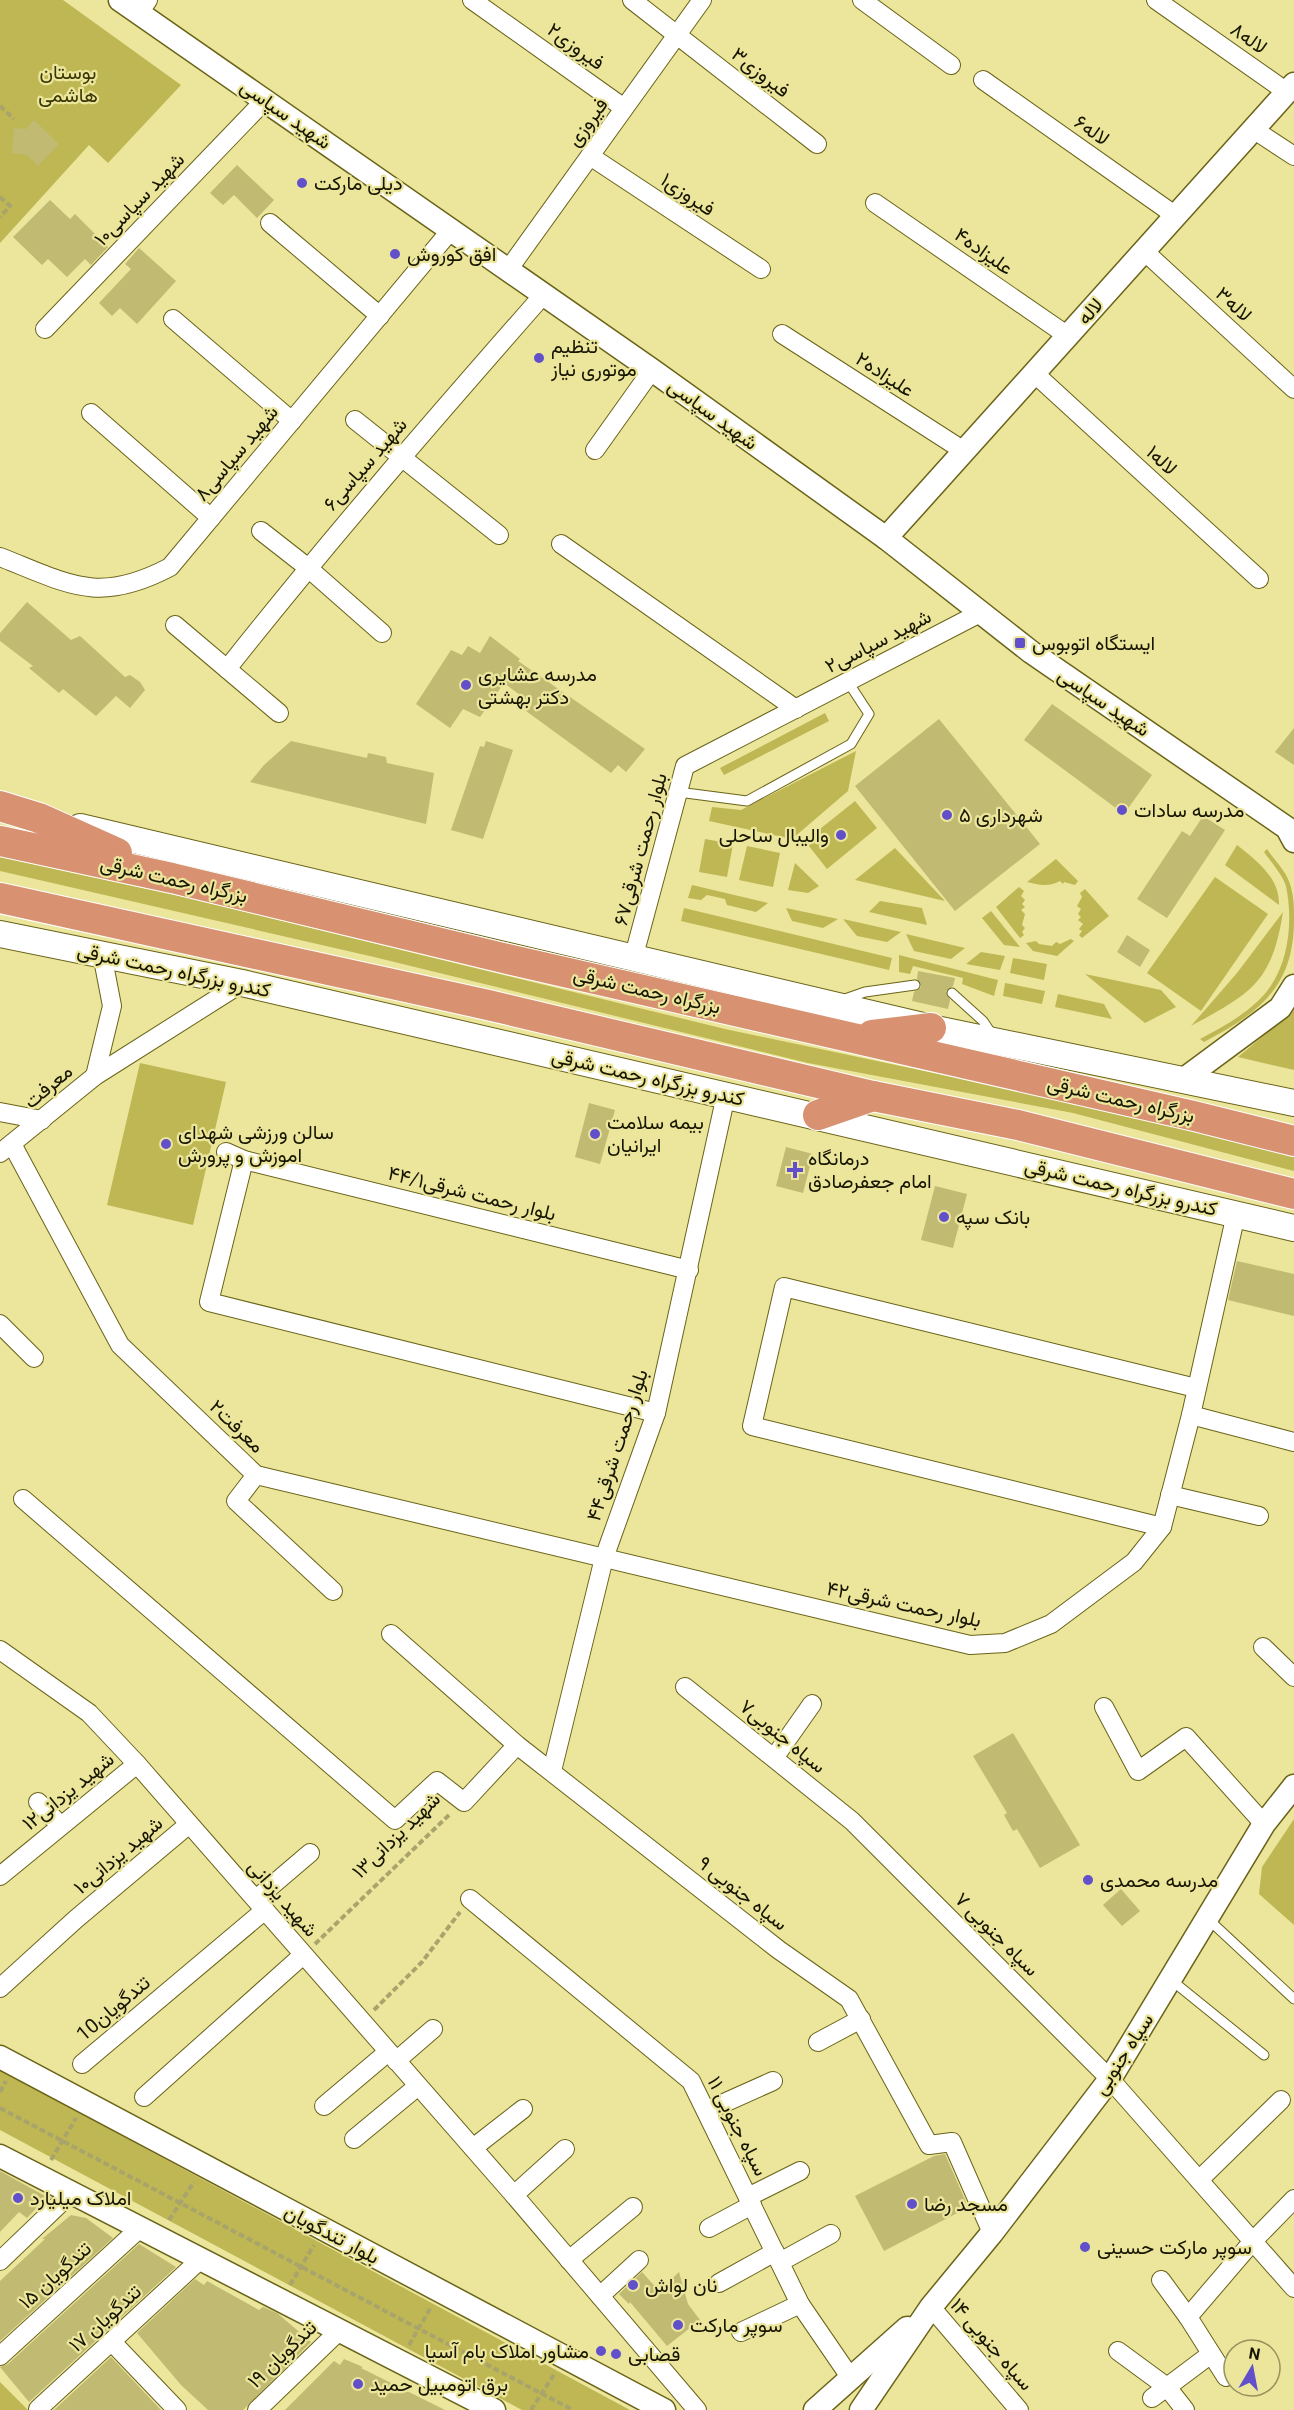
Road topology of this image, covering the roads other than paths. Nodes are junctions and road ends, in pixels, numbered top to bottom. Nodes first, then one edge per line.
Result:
1 (120, 0) edge
2 (472, 0) edge
3 (632, 0) edge
4 (702, 0) edge
5 (862, 0) edge
6 (1156, 0) edge
7 (144, 7) edge
8 (677, 35) junction
9 (951, 65) dead end
10 (983, 80) dead end
11 (1291, 88) edge
12 (266, 99) junction
13 (624, 108) junction
14 (1253, 129) junction
15 (817, 144) dead end
16 (590, 156) junction
17 (1294, 156) edge
18 (874, 203) dead end
19 (1176, 216) junction
20 (270, 223) dead end
21 (451, 230) junction
22 (1144, 251) junction
23 (761, 269) dead end
24 (508, 270) junction
25 (544, 294) junction
26 (380, 316) junction
27 (173, 320) dead end
28 (45, 329) dead end
29 (782, 334) dead end
30 (1068, 336) junction
31 (652, 370) junction
32 (1034, 373) junction
33 (1294, 389) edge
34 (91, 413) dead end
35 (355, 420) dead end
36 (292, 421) junction
37 (595, 450) dead end
38 (964, 451) junction
39 (401, 456) junction
40 (211, 518) junction
41 (261, 531) dead end
42 (499, 535) dead end
43 (886, 538) junction
44 (561, 544) dead end
45 (0, 557) edge
46 (308, 567) junction
47 (1259, 579) dead end
48 (980, 613) junction
49 (175, 625) dead end
50 (382, 633) dead end
51 (227, 669) junction
52 (848, 682) junction
53 (796, 709) junction
54 (279, 713) dead end
55 (678, 792) junction
56 (0, 806) edge
57 (39, 818) junction
58 (0, 841) edge
59 (1294, 841) edge
60 (172, 878) junction
61 (0, 898) edge
62 (0, 934) edge
63 (102, 954) junction
64 (633, 959) junction
65 (242, 983) junction
66 (915, 985) dead end
67 (1294, 986) edge
68 (952, 993) dead end
69 (832, 1004) junction
70 (931, 1028) junction
71 (854, 1038) junction
72 (996, 1041) junction
73 (95, 1076) junction
74 (1184, 1079) junction
75 (726, 1095) junction
76 (873, 1096) junction
77 (1294, 1103) edge
78 (0, 1112) edge
79 (818, 1115) junction
80 (42, 1120) junction
81 (1294, 1141) edge
82 (6, 1149) edge
83 (226, 1152) dead end
84 (244, 1160) junction
85 (1294, 1194) edge
86 (1236, 1214) junction
87 (1294, 1228) edge
88 (689, 1270) junction
89 (0, 1324) edge
90 (34, 1358) dead end
91 (1196, 1388) junction
92 (656, 1413) junction
93 (1191, 1415) junction
94 (1294, 1442) edge
95 (256, 1474) junction
96 (1170, 1495) junction
97 (23, 1499) dead end
98 (1259, 1516) dead end
99 (1162, 1527) junction
100 (604, 1558) junction
101 (333, 1591) dead end
102 (391, 1634) dead end
103 (1263, 1647) dead end
104 (3, 1659) edge
105 (1294, 1677) edge
106 (685, 1687) dead end
107 (812, 1704) dead end
108 (1104, 1707) dead end
109 (517, 1745) junction
110 (774, 1758) junction
111 (137, 1764) junction
112 (552, 1771) junction
113 (1294, 1786) edge
114 (38, 1802) dead end
115 (852, 1821) joint
116 (1264, 1824) junction
117 (60, 1825) junction
118 (188, 1826) junction
119 (310, 1853) dead end
120 (0, 1876) edge
121 (470, 1899) road end
122 (260, 1904) junction
123 (1206, 1917) junction
124 (303, 1955) junction
125 (1170, 1978) junction
126 (0, 1988) edge
127 (1294, 1999) edge
128 (861, 2019) junction
129 (433, 2029) dead end
130 (818, 2042) dead end
131 (1264, 2055) dead end
132 (0, 2057) edge
133 (392, 2057) junction
134 (82, 2064) dead end
135 (1110, 2079) junction
136 (773, 2081) dead end
137 (418, 2086) junction
138 (144, 2097) dead end
139 (1281, 2100) dead end
140 (324, 2106) dead end
141 (523, 2109) dead end
142 (706, 2111) junction
143 (354, 2139) dead end
144 (473, 2148) junction
145 (565, 2149) dead end
146 (0, 2156) edge
147 (800, 2171) dead end
148 (1199, 2180) junction
149 (71, 2193) junction
150 (514, 2195) junction
151 (1294, 2199) edge
152 (750, 2201) junction
153 (633, 2206) dead end
154 (710, 2228) dead end
155 (149, 2233) junction
156 (992, 2233) junction
157 (831, 2234) dead end
158 (1253, 2241) junction
159 (777, 2257) junction
160 (201, 2259) junction
161 (569, 2260) junction
162 (639, 2260) dead end
163 (0, 2261) edge
164 (1161, 2280) dead end
165 (719, 2283) dead end
166 (1294, 2288) edge
167 (600, 2296) junction
168 (800, 2304) junction
169 (931, 2307) junction
170 (1188, 2317) junction
171 (339, 2331) junction
172 (741, 2332) dead end
173 (112, 2342) junction
174 (1118, 2351) dead end
175 (1211, 2354) junction
176 (0, 2356) edge
177 (1222, 2370) edge
178 (850, 2378) junction
179 (1160, 2392) junction
180 (38, 2409) edge
181 (177, 2410) edge
182 (256, 2410) edge
183 (494, 2410) edge
184 (664, 2410) edge
185 (697, 2410) edge
186 (815, 2410) edge
187 (861, 2410) edge
188 (1019, 2410) edge
189 (1185, 2410) edge

1 - 7 street, شهید سپاسی
2 - 13 street, فیروزی۲
3 - 8 street, فیروزی۳
4 - 8 street, فیروزی
5 - 9 street
6 - 11 street, لاله۸
7 - 12 street, شهید سپاسی
8 - 13 street, فیروزی
8 - 15 street, فیروزی۳
10 - 19 street, ۶لاله
11 - 14 street, لاله
12 - 21 street, شهید سپاسی
12 - 28 street, شهید سپاسی۱۰
13 - 16 street, فیروزی
14 - 17 street
14 - 19 street, لاله
16 - 23 street, فیروزی۱
16 - 24 street, فیروزی
18 - 30 street, علیزاده۴
19 - 22 street, لاله
20 - 26 street
21 - 24 street, شهید سپاسی
21 - 26 street, شهید سپاسی۸
22 - 30 street, لاله
22 - 33 street, ۳لاله
24 - 25 street, شهید سپاسی
25 - 31 street, شهید سپاسی
25 - 39 street, شهید سپاسی۶
26 - 36 street, شهید سپاسی۸
27 - 36 street
29 - 38 street, علیزاده۲
30 - 32 street, لاله
31 - 37 street
31 - 43 street, شهید سپاسی
32 - 38 street, لاله
32 - 47 street, ۱لاله
34 - 40 street
35 - 39 street
36 - 40 street, شهید سپاسی۸
38 - 43 street, لاله
39 - 42 street
39 - 46 street, شهید سپاسی۶
40 - 45 street, شهید سپاسی۸
41 - 46 street
43 - 48 street, شهید سپاسی
44 - 53 street
46 - 50 street
46 - 51 street, شهید سپاسی۶
48 - 52 street, شهید سپاسی۲
48 - 59 street, شهید سپاسی
49 - 51 street
51 - 54 street
52 - 53 street, شهید سپاسی۲
52 - 55 lane
53 - 55 street, بلوار رحمت شرقی۶۷
55 - 64 street, بلوار رحمت شرقی۶۷
56 - 57 highway
57 - 60 highway
57 - 64 main road
58 - 60 highway, بزرگراه رحمت شرقی
60 - 71 highway, بزرگراه رحمت شرقی
61 - 76 highway
62 - 63 main road, کندرو بزرگراه رحمت شرقی
63 - 65 main road, کندرو بزرگراه رحمت شرقی
63 - 73 street
64 - 69 main road
65 - 73 street, معرفت
65 - 75 main road, کندرو بزرگراه رحمت شرقی
66 - 69 lane
67 - 74 street
68 - 72 lane
69 - 70 main road
70 - 71 highway
70 - 72 main road
71 - 81 highway, بزرگراه رحمت شرقی
72 - 74 main road
73 - 80 street, معرفت
74 - 77 main road
75 - 79 main road, کندرو بزرگراه رحمت شرقی
75 - 88 street, ۴۴بلوار رحمت شرقی
76 - 79 highway
76 - 85 highway
78 - 80 street
79 - 86 main road, کندرو بزرگراه رحمت شرقی
80 - 82 street, معرفت
82 - 95 street, معرفت۲
83 - 84 street, بلوار رحمت شرقی۴۴/۱
84 - 88 street, بلوار رحمت شرقی۴۴/۱
84 - 92 street
86 - 87 main road, کندرو بزرگراه رحمت شرقی
86 - 91 street, بلوار رحمت شرقی۴۲
88 - 92 street, ۴۴بلوار رحمت شرقی
89 - 90 street
91 - 93 street, بلوار رحمت شرقی۴۲
91 - 99 street
92 - 100 street, ۴۴بلوار رحمت شرقی
93 - 94 street
93 - 96 street, بلوار رحمت شرقی۴۲
95 - 100 street, معرفت۲
95 - 101 street
96 - 98 street
96 - 99 street, بلوار رحمت شرقی۴۲
97 - 109 street, شهید یزدانی۱۳
99 - 100 street, بلوار رحمت شرقی۴۲
100 - 112 street, ۴۴بلوار رحمت شرقی
102 - 109 street, ۹ سپاه جنوبی
103 - 105 street
104 - 111 street, شهید یزدانی
106 - 110 street, سپاه جنوبی۷
107 - 110 street
108 - 116 street
109 - 112 street, ۹ سپاه جنوبی
110 - 115 street, سپاه جنوبی۷
111 - 117 street, شهید یزدانی۱۲
111 - 118 street, شهید یزدانی
112 - 128 street, ۹ سپاه جنوبی
113 - 116 street, سپاه جنوبی
114 - 117 street
115 - 135 street, ۷ سپاه جنوبی
116 - 123 street, سپاه جنوبی
117 - 120 street, شهید یزدانی۱۲
118 - 122 street, شهید یزدانی
118 - 126 street, شهید یزدانی۱۰
119 - 122 street, 10تندگویان
121 - 142 street, ۱۱ سپاه جنوبی
122 - 124 street, شهید یزدانی
122 - 134 street, 10تندگویان
123 - 125 street, سپاه جنوبی
123 - 127 lane
124 - 133 street, شهید یزدانی
124 - 138 street
125 - 131 lane
125 - 135 street, سپاه جنوبی
128 - 130 street
128 - 156 street, ۹ سپاه جنوبی
129 - 133 street
132 - 184 street, بلوار تندگویان
133 - 137 street, شهید یزدانی
133 - 140 street
135 - 148 street, ۷ سپاه جنوبی
135 - 156 street, سپاه جنوبی
136 - 142 street
137 - 143 street
137 - 144 street, شهید یزدانی
139 - 148 street
141 - 144 street
142 - 152 street, ۱۱ سپاه جنوبی
144 - 150 street, شهید یزدانی
145 - 150 street
146 - 149 street
147 - 152 street
148 - 158 street, ۷ سپاه جنوبی
149 - 155 street
149 - 163 street
150 - 161 street, شهید یزدانی
151 - 158 street
152 - 154 street
152 - 159 street, ۱۱ سپاه جنوبی
153 - 161 street
155 - 160 street
155 - 176 street, ۱۵ تندگویان
156 - 169 street, سپاه جنوبی
157 - 159 street
158 - 166 street, ۷ سپاه جنوبی
158 - 170 street
159 - 165 street
159 - 168 street, ۱۱ سپاه جنوبی
160 - 171 street
160 - 173 street, ۱۷ تندگویان
161 - 167 street, شهید یزدانی
162 - 167 street
164 - 170 street
167 - 185 street, شهید یزدانی
168 - 172 street
168 - 178 street, ۱۱ سپاه جنوبی
169 - 178 street, سپاه جنوبی
169 - 187 street, سپاه جنوبی
169 - 188 street, ۱۴ سپاه جنوبی
170 - 175 street
171 - 182 street, ۱۹ تندگویان
171 - 183 street
173 - 180 street, ۱۷ تندگویان
173 - 181 street
174 - 179 street
175 - 177 street
175 - 179 street
178 - 186 street, سپاه جنوبی
179 - 189 street

